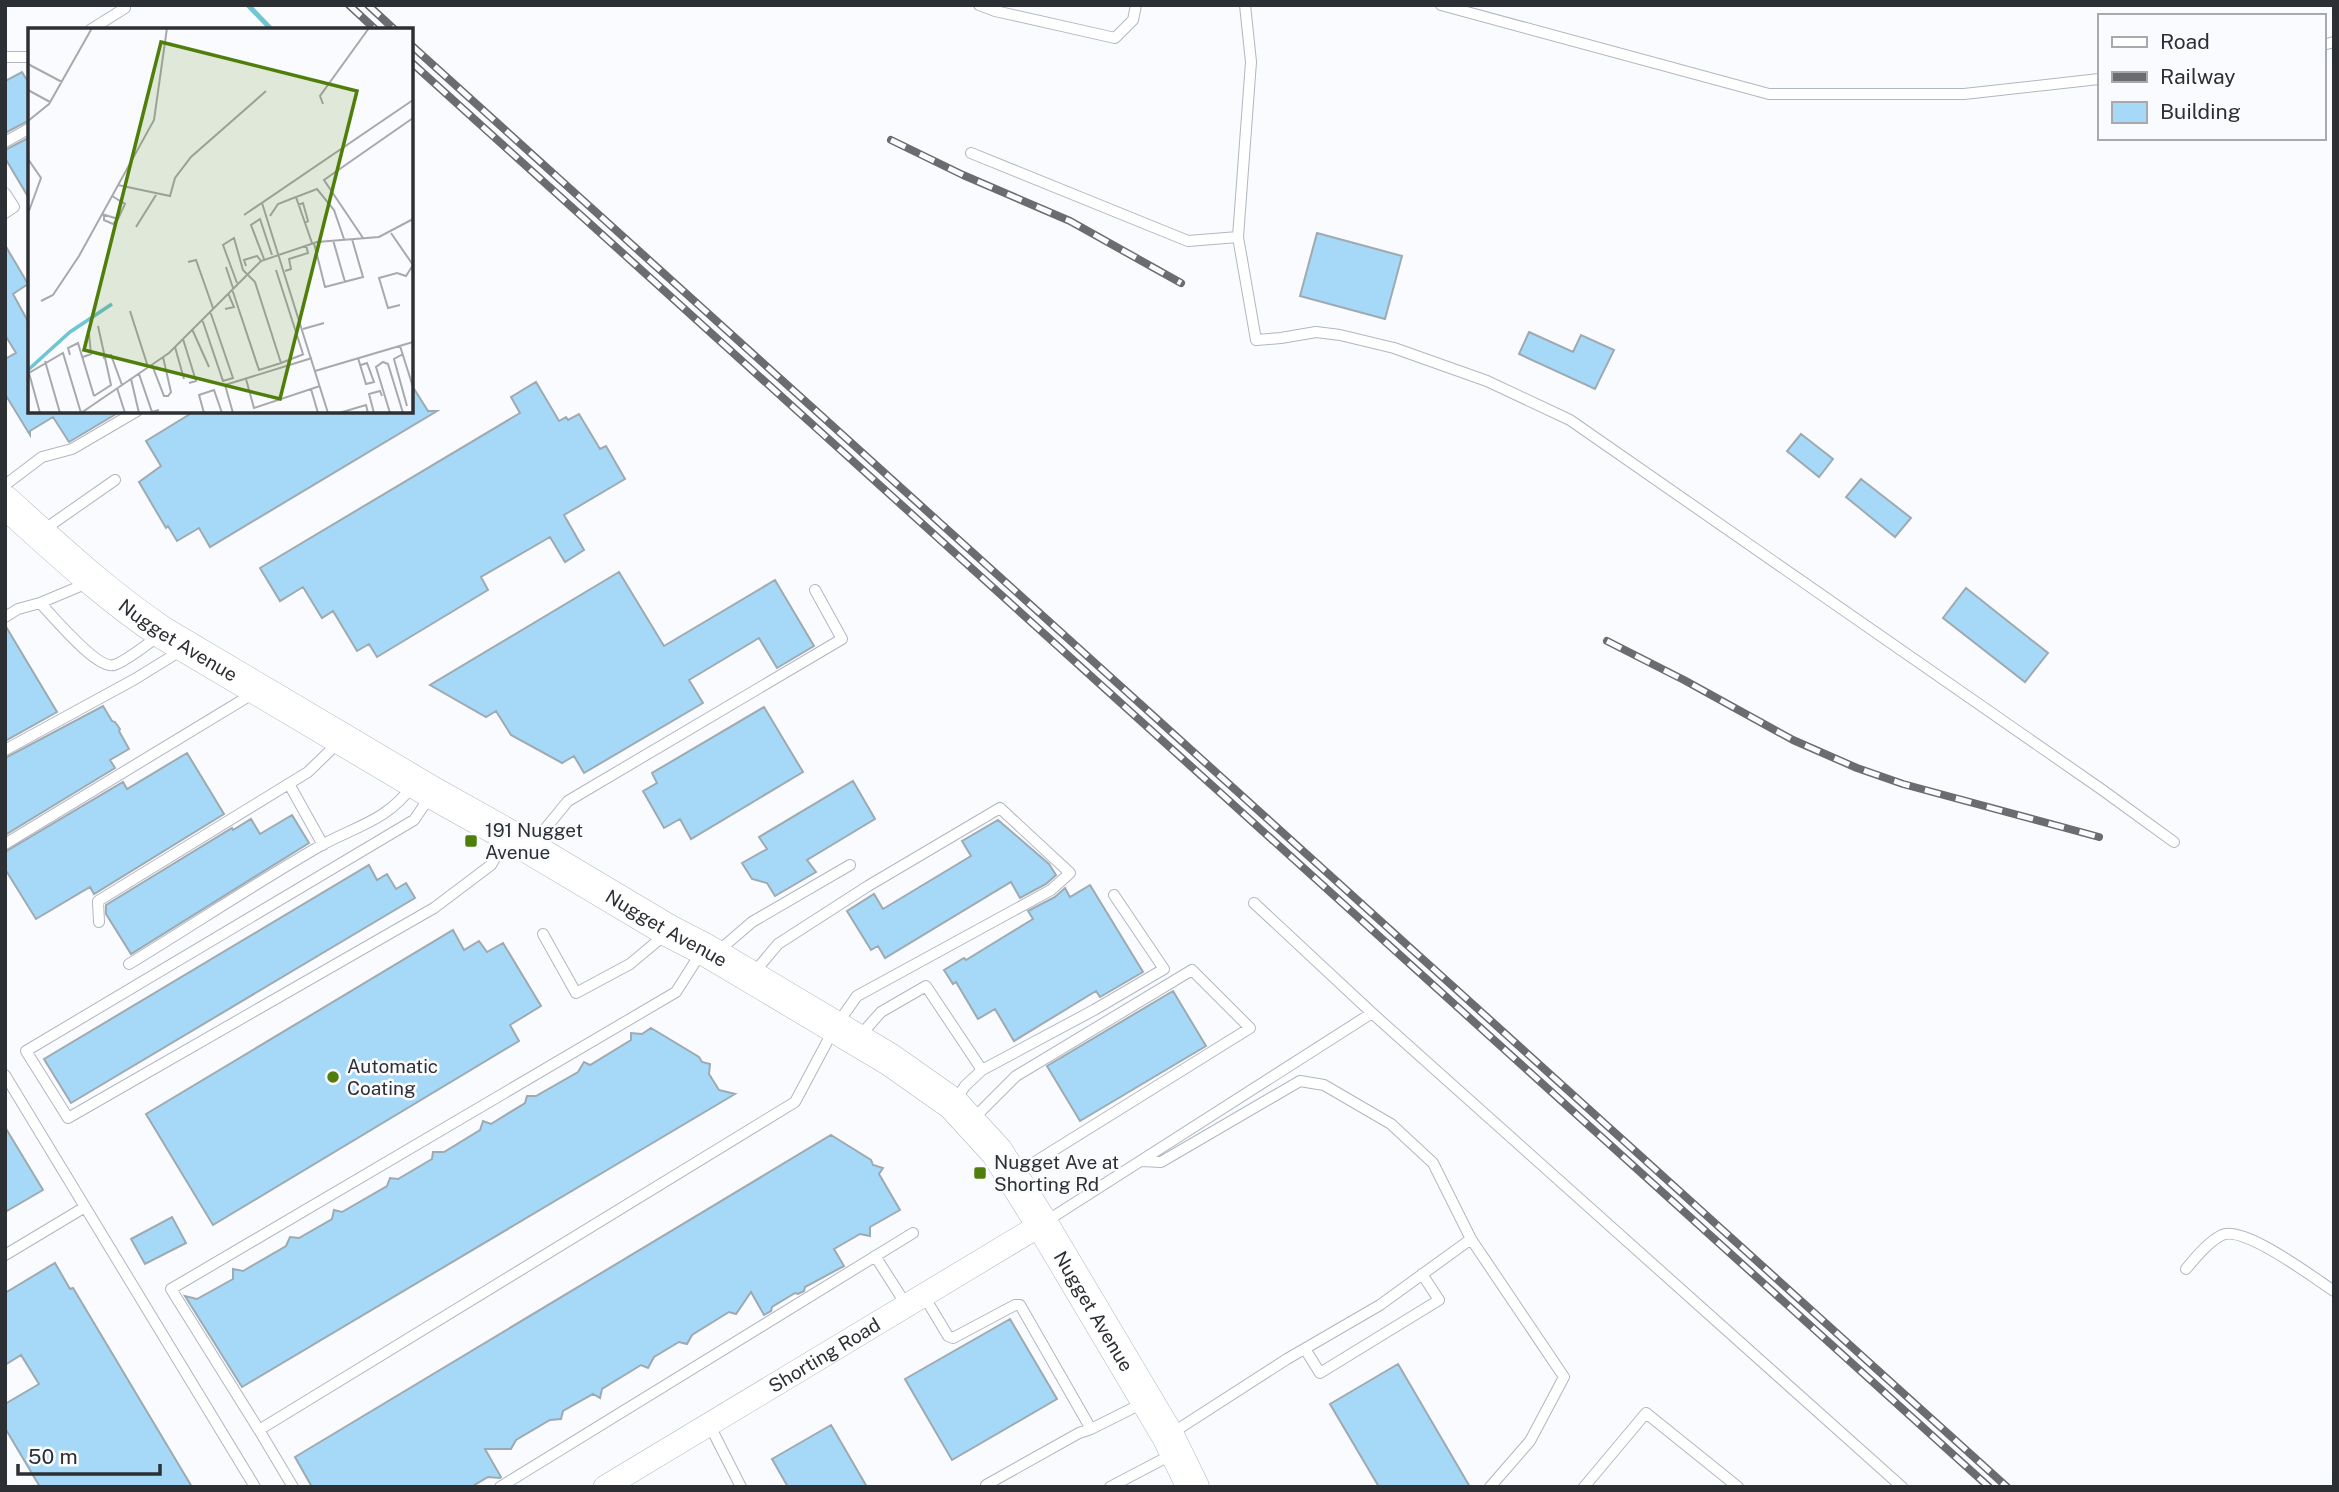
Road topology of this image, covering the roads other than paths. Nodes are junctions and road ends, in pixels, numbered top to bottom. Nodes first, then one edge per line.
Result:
1 (979, 5) edge
2 (1136, 5) edge
3 (1245, 5) edge
4 (1441, 5) edge
5 (125, 8) dead end
6 (996, 8) edge
7 (93, 28) edge
8 (5, 57) edge
9 (28, 57) edge
10 (2098, 79) edge
11 (28, 129) edge
12 (5, 142) edge
13 (971, 153) dead end
14 (5, 193) edge
15 (5, 213) edge
16 (1238, 237) junction
17 (134, 413) edge
18 (115, 480) dead end
19 (15, 511) edge
20 (93, 581) junction
21 (815, 590) dead end
22 (40, 603) junction
23 (5, 617) edge
24 (175, 640) junction
25 (259, 689) junction
26 (343, 738) junction
27 (5, 750) edge
28 (289, 784) junction
29 (424, 787) junction
30 (519, 842) junction
31 (2174, 842) dead end
32 (5, 844) edge
33 (323, 845) junction
34 (850, 865) dead end
35 (1114, 895) dead end
36 (1254, 904) dead end
37 (99, 922) dead end
38 (669, 932) junction
39 (543, 933) dead end
40 (709, 952) junction
41 (129, 964) dead end
42 (750, 977) junction
43 (1372, 1013) junction
44 (846, 1033) junction
45 (982, 1070) junction
46 (5, 1075) edge
47 (961, 1113) junction
48 (1142, 1161) junction
49 (1012, 1176) junction
50 (85, 1207) junction
51 (1042, 1224) junction
52 (913, 1233) dead end
53 (1471, 1239) junction
54 (5, 1255) edge
55 (876, 1256) junction
56 (2186, 1269) dead end
57 (1422, 1274) junction
58 (2334, 1291) edge
59 (915, 1301) junction
60 (1305, 1349) junction
61 (1147, 1401) junction
62 (709, 1424) junction
63 (1091, 1429) junction
64 (259, 1430) junction
65 (1172, 1444) junction
66 (986, 1485) dead end
67 (255, 1487) edge
68 (293, 1487) edge
69 (500, 1487) edge
70 (605, 1487) edge
71 (741, 1487) edge
72 (1110, 1487) edge
73 (1193, 1487) edge
74 (1490, 1487) edge
75 (1584, 1487) edge
76 (1738, 1487) edge
77 (1902, 1487) edge

1 - 6 lane
2 - 6 lane
3 - 16 lane
4 - 10 lane
5 - 7 lane
8 - 9 lane
11 - 12 lane
13 - 16 lane
14 - 15 lane
16 - 31 lane
17 - 19 lane
18 - 19 lane
19 - 20 street, Nugget Avenue
20 - 22 lane
20 - 24 street, Nugget Avenue
21 - 30 lane
22 - 23 lane
22 - 24 lane
24 - 25 street, Nugget Avenue
24 - 27 lane
25 - 26 street, Nugget Avenue
25 - 32 lane
26 - 28 lane
26 - 29 street, Nugget Avenue
28 - 33 lane
28 - 37 lane
29 - 30 street, Nugget Avenue
29 - 30 lane
29 - 33 lane
30 - 38 street, Nugget Avenue
33 - 41 lane
34 - 40 lane
35 - 45 lane
36 - 43 lane
38 - 39 lane
38 - 40 street, Nugget Avenue
40 - 42 street, Nugget Avenue
40 - 64 lane
42 - 44 street, Nugget Avenue
42 - 44 lane
43 - 48 lane
43 - 77 lane
44 - 45 lane
44 - 47 street, Nugget Avenue
44 - 64 lane
45 - 47 lane
46 - 50 lane
47 - 49 street, Nugget Avenue
47 - 49 lane
48 - 51 lane
48 - 53 lane
49 - 51 street, Nugget Avenue
50 - 54 lane
50 - 67 lane
51 - 59 street, Shorting Road
51 - 61 street, Nugget Avenue
52 - 55 lane
53 - 57 lane
53 - 74 lane
55 - 59 lane
55 - 69 lane
56 - 58 lane
57 - 60 lane
57 - 60 lane
59 - 62 street, Shorting Road
59 - 63 lane
60 - 65 lane
61 - 63 lane
61 - 65 street, Nugget Avenue
62 - 70 street, Shorting Road
62 - 71 lane
63 - 66 lane
64 - 68 lane
65 - 72 lane
65 - 73 street, Nugget Avenue
75 - 76 lane

